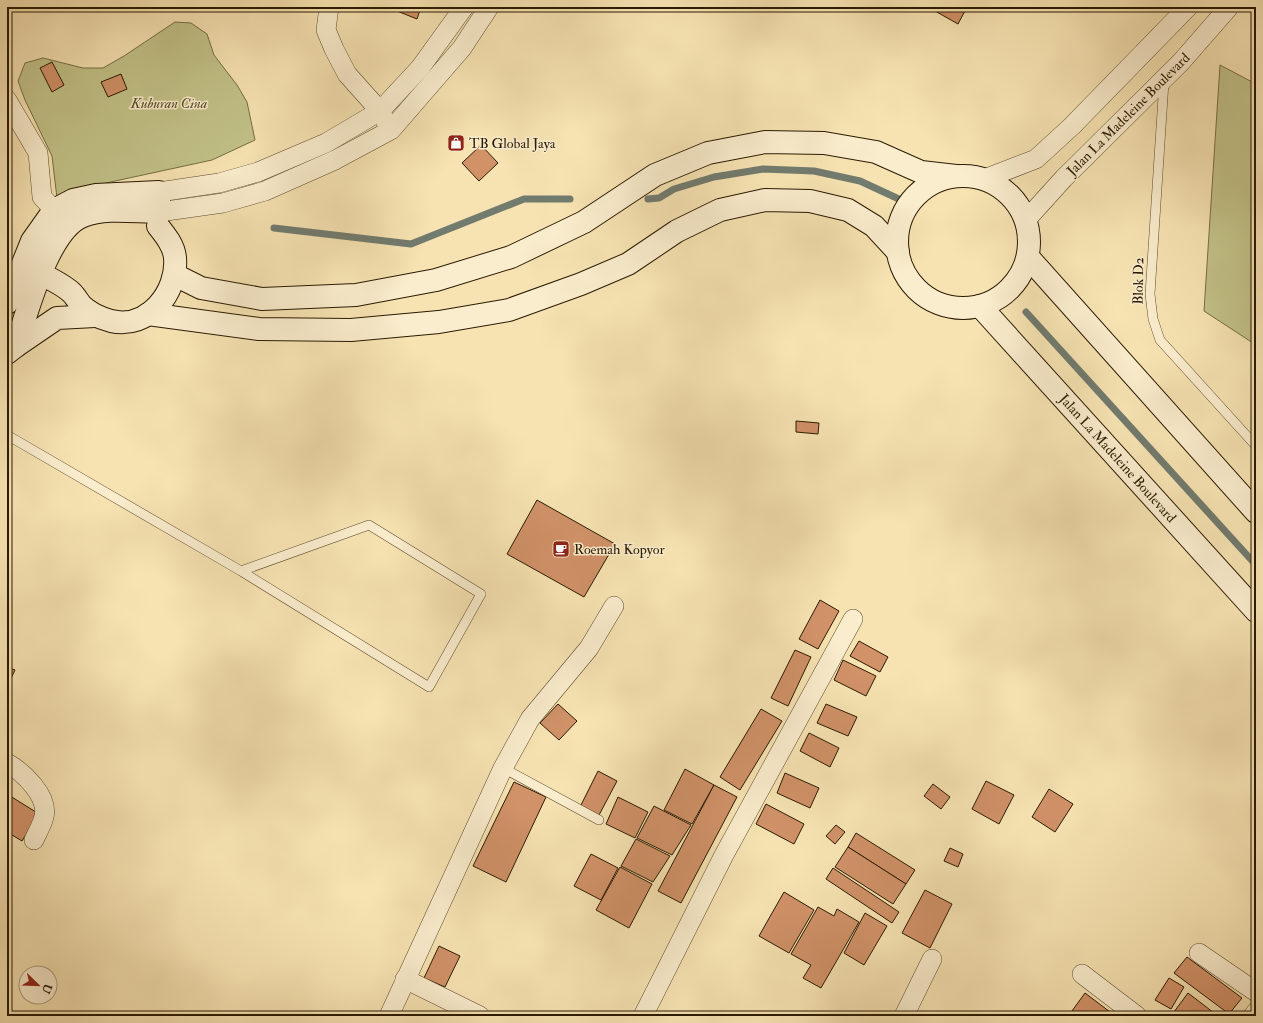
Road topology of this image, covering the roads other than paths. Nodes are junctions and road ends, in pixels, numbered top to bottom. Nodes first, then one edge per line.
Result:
1 (329, 7) edge
2 (464, 7) edge
3 (489, 7) edge
4 (1188, 7) edge
5 (1229, 7) edge
6 (1164, 79) junction
7 (7, 100) edge
8 (380, 111) junction
9 (390, 130) junction
10 (956, 176) junction
11 (984, 179) junction
12 (54, 210) junction
13 (159, 210) junction
14 (1026, 220) junction
15 (898, 252) junction
16 (1028, 257) junction
17 (22, 263) junction
18 (40, 274) junction
19 (175, 275) junction
20 (7, 303) edge
21 (980, 306) junction
22 (148, 314) junction
23 (95, 316) junction
24 (12, 350) edge
25 (7, 435) edge
26 (1256, 446) edge
27 (1256, 512) edge
28 (241, 571) junction
29 (614, 606) dead end
30 (1256, 611) edge
31 (853, 619) dead end
32 (7, 763) edge
33 (503, 768) junction
34 (599, 820) dead end
35 (34, 840) dead end
36 (1199, 953) dead end
37 (932, 959) dead end
38 (1082, 974) dead end
39 (405, 979) junction
40 (1256, 992) edge
41 (1256, 1012) edge
42 (389, 1016) edge
43 (480, 1016) edge
44 (643, 1016) edge
45 (904, 1016) edge
46 (1137, 1016) edge
47 (1253, 1016) edge

1 - 8 street
2 - 8 street
3 - 9 street
4 - 11 street
5 - 6 street, Jalan La Madeleine Boulevard
6 - 14 street, Jalan La Madeleine Boulevard
6 - 26 lane, Blok D2
7 - 12 street
8 - 9 street
8 - 13 street
9 - 13 street
10 - 11 street
10 - 15 street
10 - 19 street
11 - 14 street
12 - 13 street
12 - 17 street
13 - 18 street
13 - 19 street
14 - 16 street
15 - 21 street
15 - 22 street
16 - 21 street
16 - 27 street
17 - 18 street
17 - 20 street
18 - 23 street
18 - 24 street
19 - 22 street
21 - 30 street, Jalan La Madeleine Boulevard
22 - 23 street
23 - 24 street
25 - 28 lane
28 - 28 lane
29 - 33 street
31 - 44 street
32 - 35 street
33 - 34 lane
33 - 39 street
36 - 40 street
37 - 45 street
38 - 46 street
39 - 42 street
39 - 43 street
41 - 47 street

